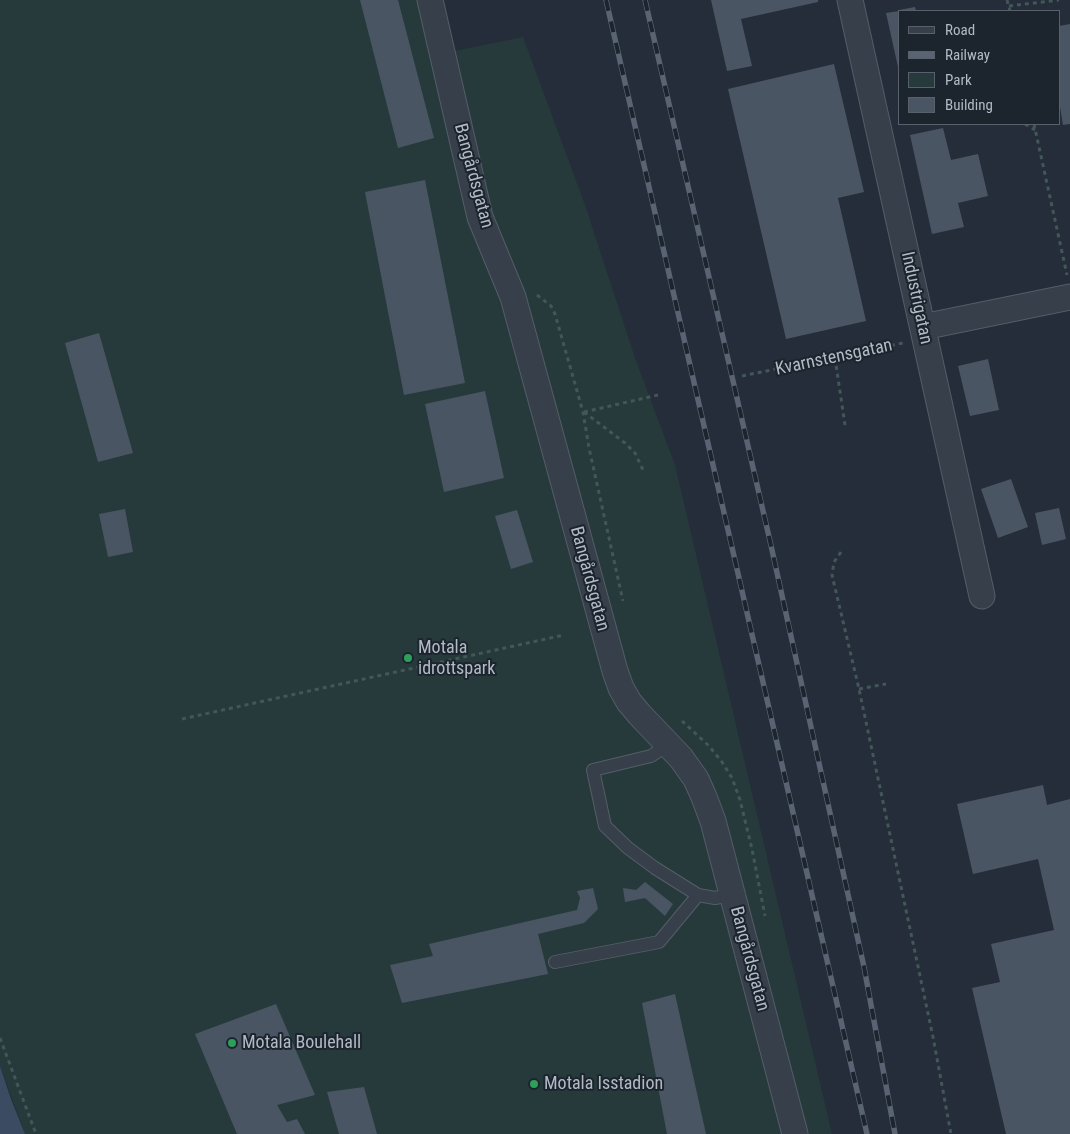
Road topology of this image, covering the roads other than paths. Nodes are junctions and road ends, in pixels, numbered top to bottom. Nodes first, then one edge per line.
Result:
1 (430, 0) edge
2 (850, 0) edge
3 (1069, 289) edge
4 (924, 333) junction
5 (982, 596) dead end
6 (669, 744) junction
7 (698, 895) junction
8 (732, 895) junction
9 (555, 962) dead end
10 (795, 1134) edge

1 - 6 street, Bangårdsgatan
2 - 4 street, Industrigatan
3 - 4 street
4 - 5 street, Industrigatan
6 - 7 lane
6 - 8 street, Bangårdsgatan
7 - 8 lane
7 - 9 lane
8 - 10 street, Bangårdsgatan

